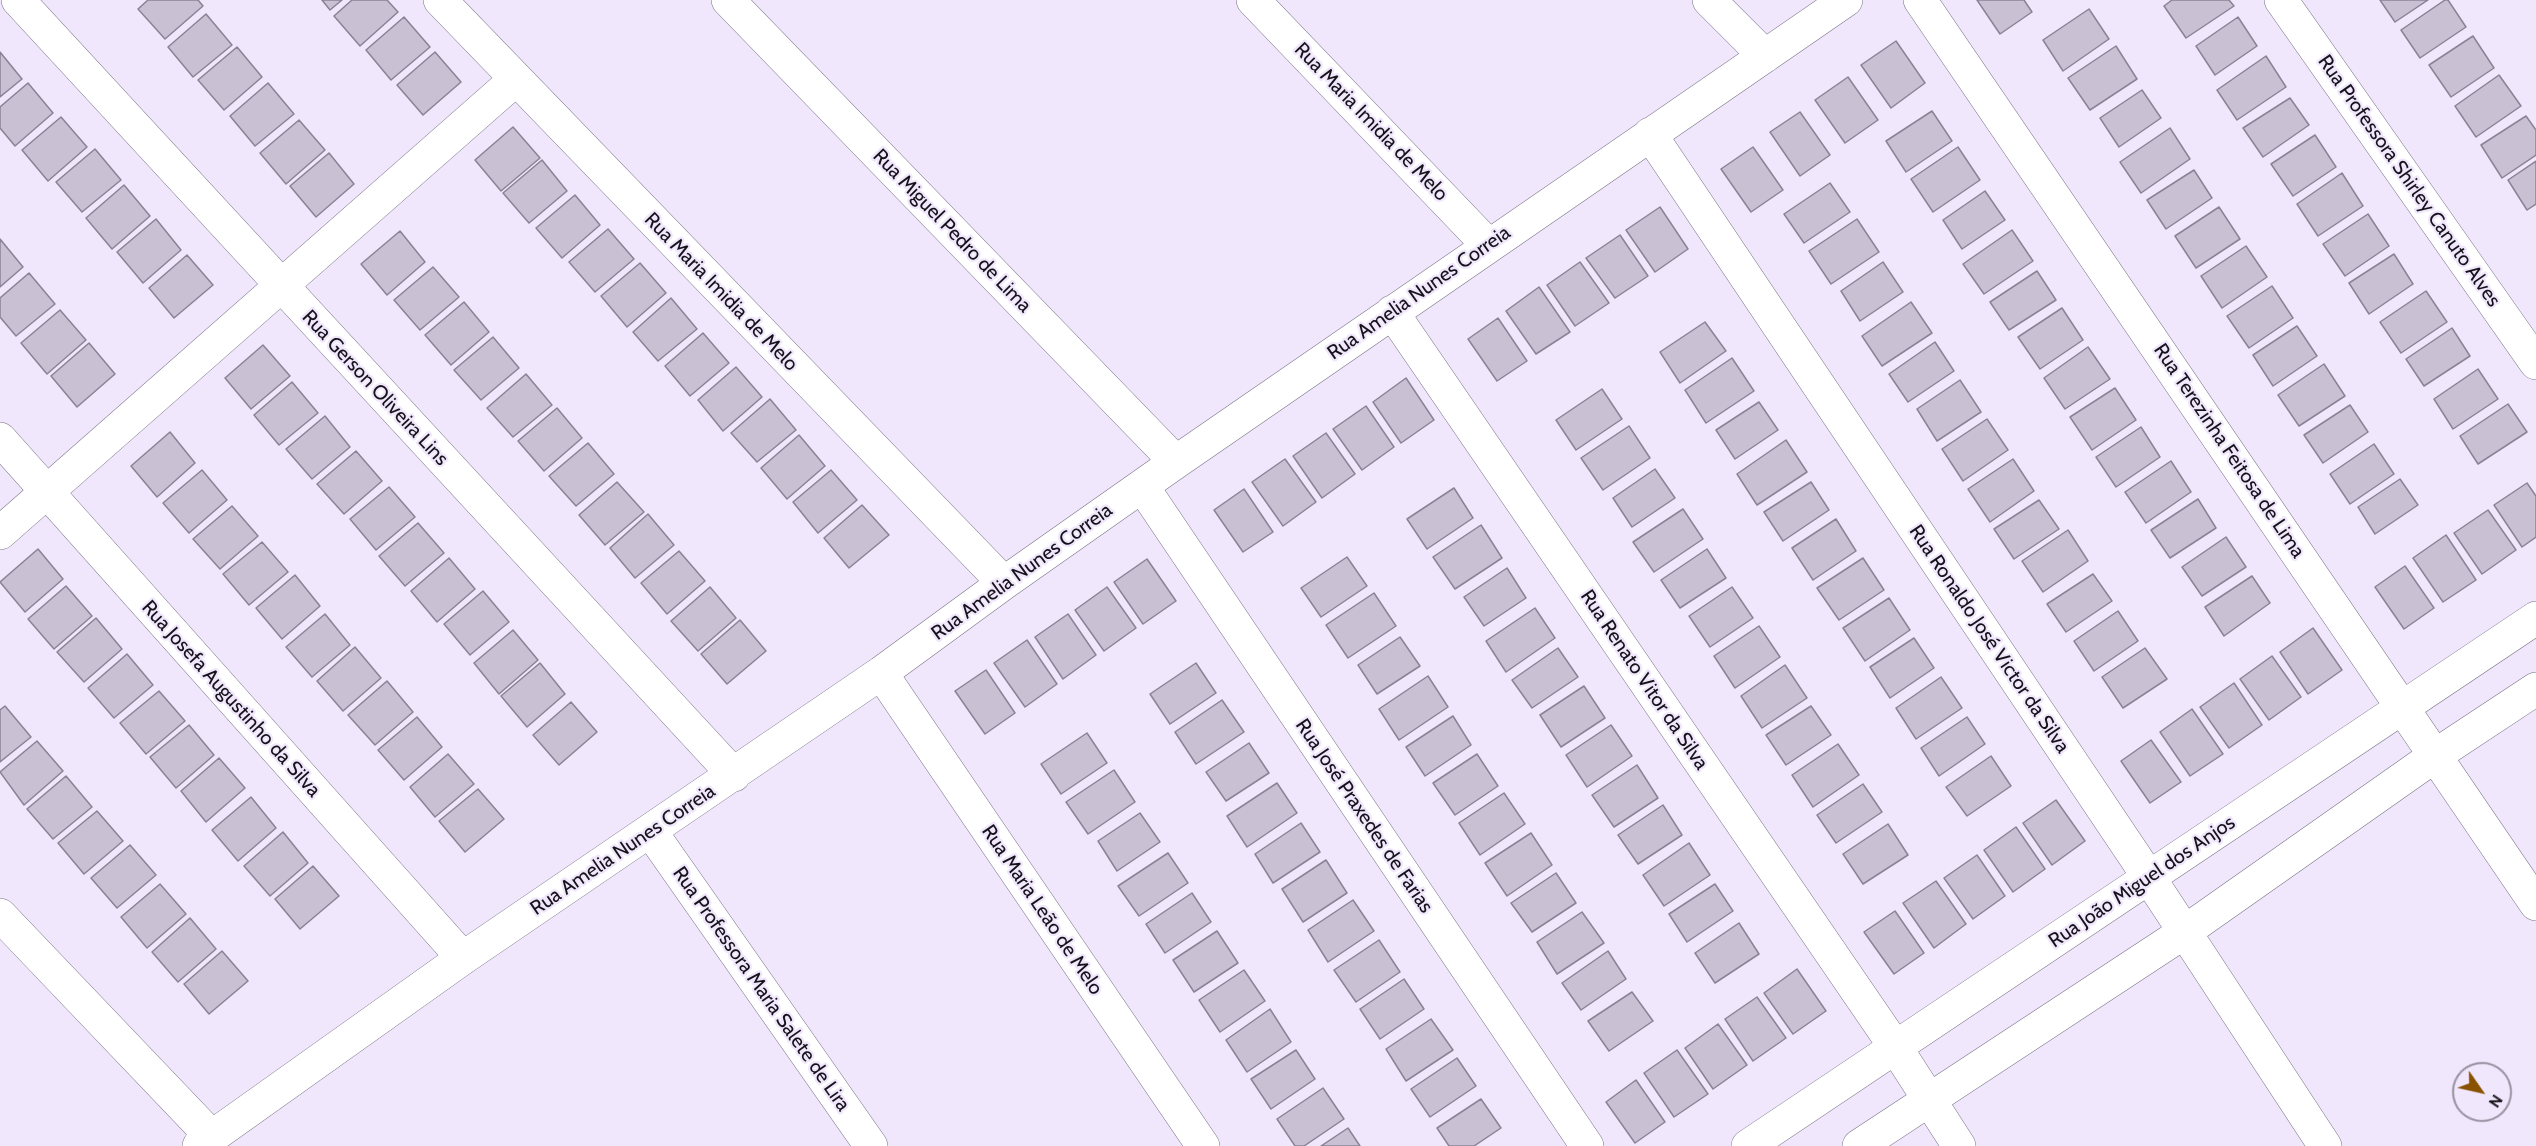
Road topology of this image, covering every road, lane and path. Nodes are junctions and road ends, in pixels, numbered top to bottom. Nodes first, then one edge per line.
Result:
1 (18, 0) edge
2 (440, 0) edge
3 (728, 0) edge
4 (1253, 0) edge
5 (1709, 0) edge
6 (1846, 0) edge
7 (1920, 0) edge
8 (2281, 0) edge
9 (1765, 56) junction
10 (515, 80) junction
11 (1650, 134) junction
12 (1488, 245) junction
13 (280, 285) junction
14 (1392, 312) junction
15 (2536, 363) edge
16 (0, 439) edge
17 (1176, 462) junction
18 (1142, 486) junction
19 (46, 493) junction
20 (0, 533) edge
21 (1004, 583) junction
22 (2536, 618) edge
23 (881, 673) junction
24 (2536, 689) edge
25 (2403, 706) junction
26 (2436, 755) junction
27 (734, 775) junction
28 (651, 832) junction
29 (2148, 876) junction
30 (2536, 904) edge
31 (2, 918) edge
32 (2183, 933) junction
33 (463, 958) junction
34 (1896, 1048) junction
35 (1928, 1100) junction
36 (206, 1141) edge
37 (871, 1146) edge
38 (1203, 1146) edge
39 (1587, 1146) edge
40 (1748, 1146) edge
41 (1859, 1146) edge
42 (1959, 1146) edge
43 (2325, 1146) edge

1 - 13 street, Rua Gerson Oliveira Lins
2 - 10 street, Rua Maria Imidia de Melo
3 - 17 street, Rua Miguel Pedro de Lima
4 - 12 street, Rua Maria Imidia de Melo
5 - 9 street
6 - 9 street, Rua Amelia Nunes Correia
7 - 25 street, Rua Terezinha Feitosa de Lima
8 - 15 street, Rua Professora Shirley Canuto Alves
9 - 11 street, Rua Amelia Nunes Correia
10 - 13 street
10 - 21 street, Rua Maria Imidia de Melo
11 - 12 street, Rua Amelia Nunes Correia
11 - 29 street, Rua Ronaldo José Victor da Silva
12 - 14 street, Rua Amelia Nunes Correia
13 - 19 street
13 - 27 street, Rua Gerson Oliveira Lins
14 - 17 street, Rua Amelia Nunes Correia
14 - 34 street, Rua Renato Vitor da Silva
16 - 19 street, Rua Josefa Augustinho da Silva
17 - 18 street, Rua Amelia Nunes Correia
18 - 21 street, Rua Amelia Nunes Correia
18 - 39 street, Rua José Praxedes de Farias
19 - 20 street
19 - 33 street, Rua Josefa Augustinho da Silva
21 - 23 street, Rua Amelia Nunes Correia
22 - 25 street, Rua João Miguel dos Anjos
23 - 27 street, Rua Amelia Nunes Correia
23 - 38 street, Rua Maria Leão de Melo
24 - 26 street
25 - 26 street, Rua Terezinha Feitosa de Lima
25 - 29 street, Rua João Miguel dos Anjos
26 - 30 street, Rua Terezinha Feitosa de Lima
26 - 32 street
27 - 28 street, Rua Amelia Nunes Correia
28 - 33 street, Rua Amelia Nunes Correia
28 - 37 street, Rua Professora Maria Salete de Lira
29 - 32 street, Rua Ronaldo José Victor da Silva
29 - 34 street, Rua João Miguel dos Anjos
31 - 36 street
32 - 35 street
32 - 43 street, Rua Ronaldo José Victor da Silva
33 - 36 street, Rua Amelia Nunes Correia
34 - 35 street, Rua Renato Vitor da Silva
34 - 40 street, Rua João Miguel dos Anjos
35 - 41 street
35 - 42 street, Rua Renato Vitor da Silva

